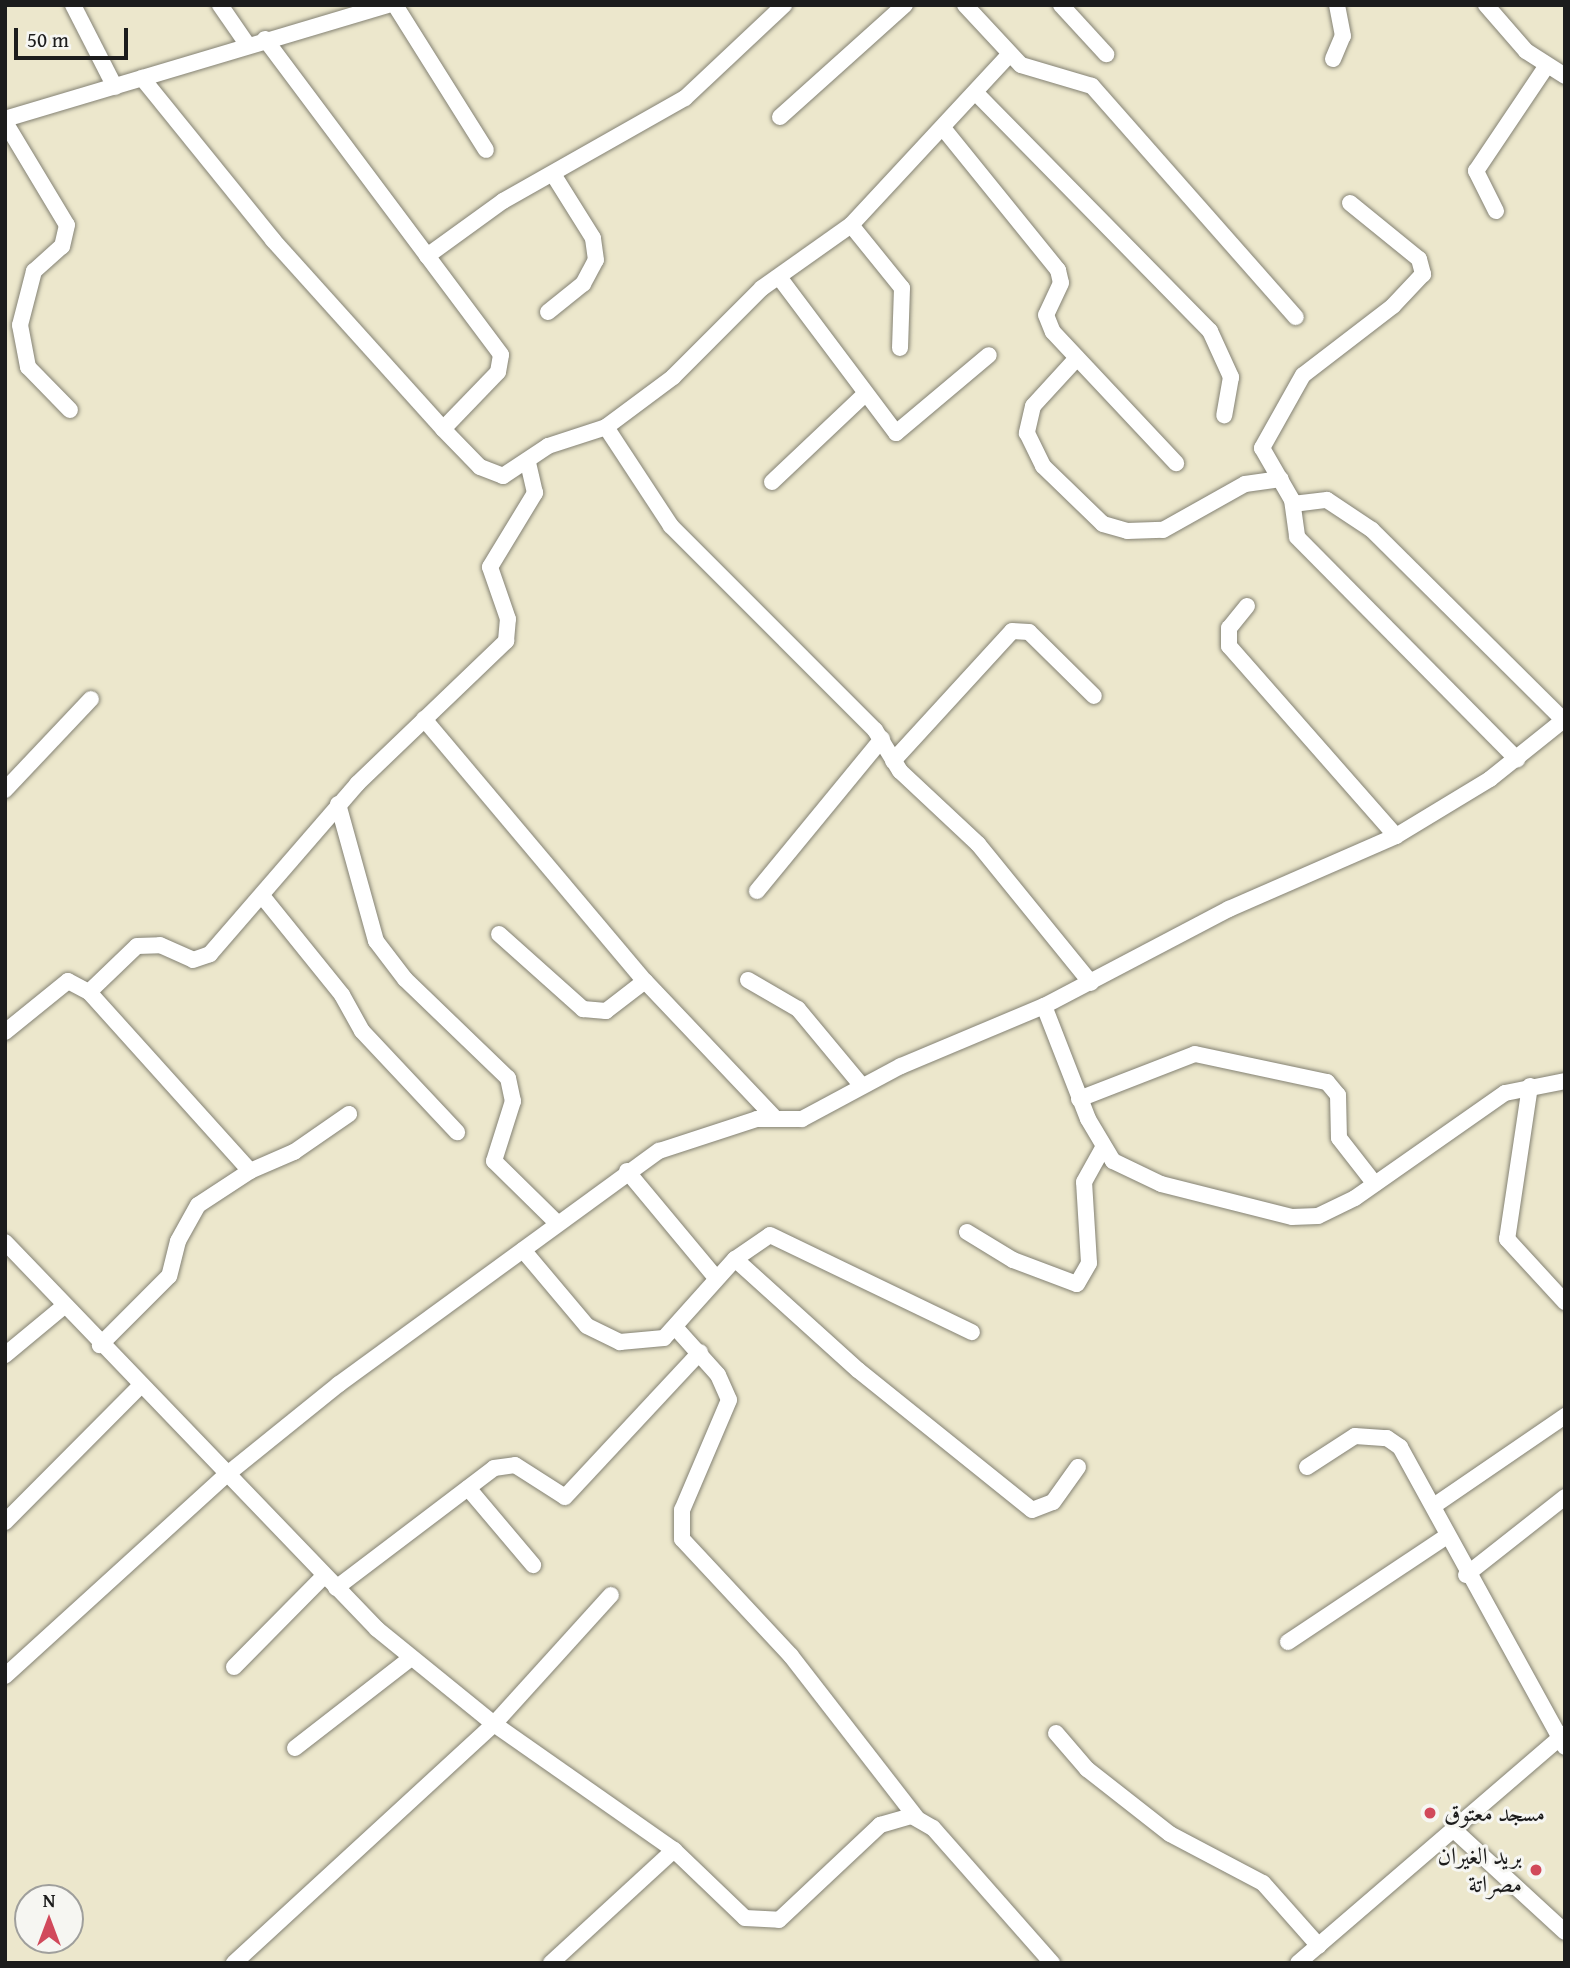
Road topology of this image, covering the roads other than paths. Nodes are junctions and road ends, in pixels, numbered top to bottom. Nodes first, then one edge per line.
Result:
1 (73, 5) edge
2 (220, 5) edge
3 (387, 5) edge
4 (395, 5) edge
5 (784, 5) edge
6 (905, 5) edge
7 (965, 5) edge
8 (1061, 5) edge
9 (1337, 5) edge
10 (1493, 8) edge
11 (265, 39) junction
12 (247, 44) junction
13 (1106, 54) dead end
14 (1009, 55) junction
15 (1333, 59) dead end
16 (1546, 66) junction
17 (1565, 76) edge
18 (142, 78) junction
19 (115, 87) junction
20 (976, 93) junction
21 (780, 117) dead end
22 (5, 120) edge
23 (943, 128) junction
24 (486, 150) dead end
25 (552, 174) junction
26 (1350, 203) dead end
27 (1496, 211) dead end
28 (851, 225) junction
29 (427, 256) junction
30 (779, 277) junction
31 (548, 312) dead end
32 (1296, 317) dead end
33 (900, 348) dead end
34 (989, 355) dead end
35 (1077, 358) junction
36 (864, 395) junction
37 (70, 410) dead end
38 (1224, 415) dead end
39 (607, 427) junction
40 (443, 429) junction
41 (528, 462) junction
42 (1176, 463) dead end
43 (1281, 480) junction
44 (772, 482) dead end
45 (1293, 504) junction
46 (1247, 606) dead end
47 (1094, 696) dead end
48 (91, 699) dead end
49 (424, 719) junction
50 (1564, 720) edge
51 (882, 739) junction
52 (1517, 759) junction
53 (893, 761) junction
54 (5, 790) edge
55 (338, 804) junction
56 (1396, 836) junction
57 (757, 891) dead end
58 (263, 897) junction
59 (499, 934) dead end
60 (748, 980) dead end
61 (645, 981) junction
62 (1091, 983) junction
63 (89, 992) junction
64 (1044, 1006) junction
65 (5, 1032) edge
66 (1565, 1081) edge
67 (862, 1086) junction
68 (1530, 1086) junction
69 (1079, 1099) junction
70 (349, 1114) dead end
71 (773, 1116) junction
72 (457, 1132) dead end
73 (1102, 1149) junction
74 (250, 1171) junction
75 (627, 1171) junction
76 (1376, 1184) junction
77 (555, 1222) junction
78 (967, 1232) dead end
79 (5, 1242) edge
80 (523, 1250) junction
81 (735, 1259) junction
82 (716, 1278) junction
83 (1565, 1302) edge
84 (64, 1306) junction
85 (675, 1327) junction
86 (972, 1332) dead end
87 (100, 1345) junction
88 (700, 1352) junction
89 (5, 1355) edge
90 (140, 1386) junction
91 (1565, 1416) edge
92 (1078, 1467) dead end
93 (1307, 1467) dead end
94 (225, 1476) junction
95 (468, 1488) junction
96 (1565, 1497) edge
97 (1435, 1505) junction
98 (5, 1522) edge
99 (1447, 1536) junction
100 (533, 1565) dead end
101 (1466, 1575) junction
102 (323, 1577) junction
103 (336, 1588) junction
104 (611, 1595) dead end
105 (1288, 1642) dead end
106 (411, 1658) junction
107 (234, 1667) dead end
108 (5, 1676) edge
109 (494, 1724) junction
110 (1056, 1733) dead end
111 (1563, 1739) edge
112 (295, 1748) dead end
113 (916, 1817) junction
114 (1453, 1829) junction
115 (674, 1850) junction
116 (1565, 1932) edge
117 (1319, 1946) junction
118 (234, 1963) edge
119 (551, 1963) edge
120 (1052, 1963) edge
121 (1298, 1963) edge

1 - 19 street
2 - 12 street
3 - 11 street
4 - 24 street
5 - 25 street
6 - 21 street
7 - 14 street
8 - 13 street
9 - 15 street
10 - 16 street
11 - 12 street
11 - 29 street
12 - 18 street
14 - 20 street
14 - 32 street
16 - 17 street
16 - 27 street
18 - 19 street
18 - 40 street
19 - 22 street
20 - 23 street
20 - 38 street
22 - 37 street
23 - 28 street
23 - 35 street
25 - 29 street
25 - 31 street
26 - 43 street
28 - 30 street
28 - 33 street
29 - 40 street
30 - 36 street
30 - 39 street
34 - 36 street
35 - 42 street
35 - 43 street
36 - 44 street
39 - 41 street
39 - 51 street
40 - 41 street
41 - 49 street
43 - 45 street
45 - 50 street
45 - 52 street
46 - 56 street
47 - 53 street
48 - 54 street
49 - 55 street
49 - 61 street
50 - 52 street
51 - 53 street
51 - 57 street
52 - 56 street
53 - 62 street
55 - 58 street
55 - 77 street
56 - 62 street
58 - 63 street
58 - 72 street
59 - 61 street
60 - 67 street
61 - 71 street
62 - 64 street
63 - 65 street
63 - 74 street
64 - 67 street
64 - 69 street
66 - 68 street
67 - 71 street
68 - 76 street
68 - 83 street
69 - 73 street
69 - 76 street
70 - 74 street
71 - 75 street
73 - 76 street
73 - 78 street
74 - 87 street
75 - 77 street
75 - 82 street
77 - 80 street
79 - 84 street
80 - 85 street
80 - 94 street
81 - 82 street
81 - 86 street
81 - 92 street
82 - 85 street
84 - 87 street
84 - 89 street
85 - 88 street
87 - 90 street
88 - 95 street
88 - 113 street
90 - 94 street
90 - 98 street
91 - 97 street
93 - 97 street
94 - 102 street
94 - 108 street
95 - 100 street
95 - 103 street
96 - 101 street
97 - 99 street
99 - 101 street
99 - 105 street
101 - 111 street
102 - 103 street
102 - 107 street
103 - 106 street
104 - 109 street
106 - 109 street
106 - 112 street
109 - 115 street
109 - 118 street
110 - 117 street
111 - 114 street
113 - 115 street
113 - 120 street
114 - 116 street
114 - 117 street
115 - 119 street
117 - 121 street

